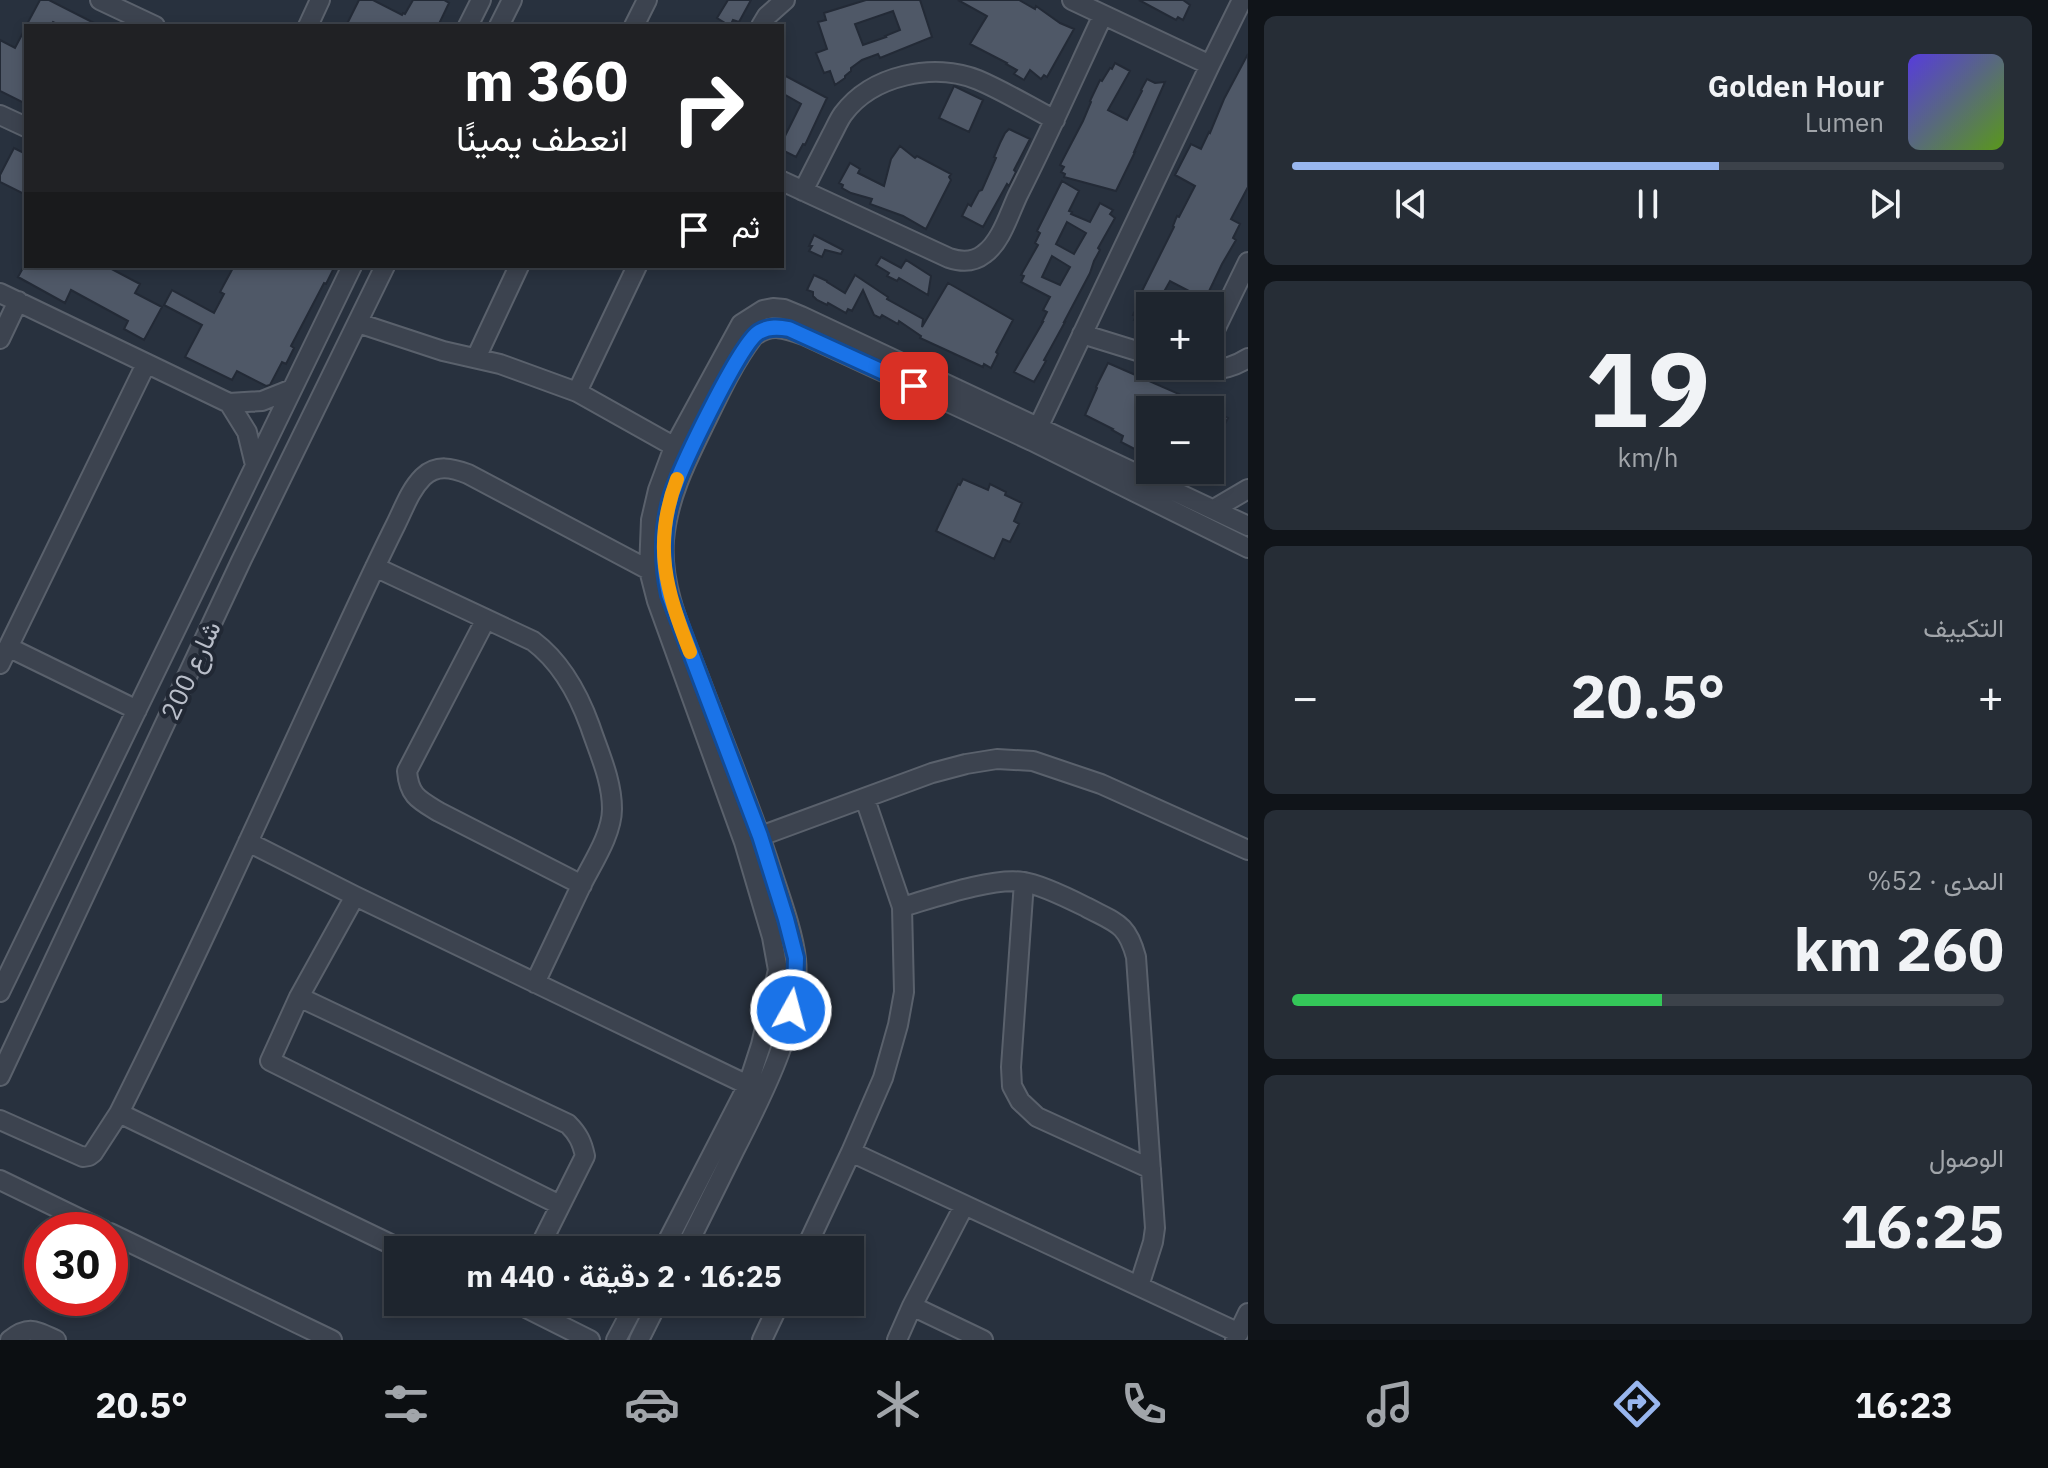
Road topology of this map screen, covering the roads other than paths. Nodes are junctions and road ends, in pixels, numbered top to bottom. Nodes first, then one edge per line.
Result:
1 (100, 0) edge
2 (320, 0) edge
3 (481, 0) edge
4 (512, 0) edge
5 (647, 0) edge
6 (785, 0) edge
7 (1072, 0) edge
8 (1242, 0) edge
9 (1103, 15) junction
10 (151, 24) edge
11 (309, 24) edge
12 (469, 24) edge
13 (500, 24) edge
14 (635, 24) edge
15 (763, 24) edge
16 (1210, 65) junction
17 (0, 115) edge
18 (1055, 120) junction
19 (24, 126) edge
20 (784, 182) edge
21 (803, 191) junction
22 (1248, 262) edge
23 (351, 268) edge
24 (384, 268) edge
25 (518, 268) edge
26 (636, 268) edge
27 (0, 293) edge
28 (18, 301) junction
29 (1224, 311) edge
30 (358, 323) junction
31 (1082, 334) junction
32 (0, 339) edge
33 (1136, 351) edge
34 (476, 358) junction
35 (1248, 358) edge
36 (146, 364) junction
37 (1224, 368) edge
38 (292, 389) junction
39 (577, 392) junction
40 (229, 403) junction
41 (1035, 434) junction
42 (682, 451) junction
43 (255, 465) junction
44 (1248, 489) edge
45 (1214, 509) junction
46 (1248, 526) edge
47 (1248, 548) edge
48 (215, 549) junction
49 (241, 561) junction
50 (375, 567) junction
51 (657, 572) junction
52 (486, 619) junction
53 (4, 655) edge
54 (137, 710) junction
55 (865, 799) junction
56 (752, 839) junction
57 (248, 842) junction
58 (1248, 850) edge
59 (1248, 861) edge
60 (1024, 882) junction
61 (582, 885) junction
62 (355, 896) junction
63 (902, 907) junction
64 (9, 973) junction
65 (535, 983) junction
66 (41, 988) junction
67 (0, 992) edge
68 (299, 997) junction
69 (0, 1076) edge
70 (756, 1089) junction
71 (119, 1113) junction
72 (0, 1120) edge
73 (851, 1152) junction
74 (1151, 1169) junction
75 (0, 1180) edge
76 (0, 1189) edge
77 (560, 1205) junction
78 (964, 1206) junction
79 (48, 1212) edge
80 (66, 1212) edge
81 (545, 1236) edge
82 (671, 1236) edge
83 (691, 1236) edge
84 (812, 1236) edge
85 (384, 1241) edge
86 (128, 1242) edge
87 (128, 1251) edge
88 (1139, 1286) junction
89 (912, 1306) junction
90 (1248, 1313) edge
91 (542, 1316) edge
92 (629, 1316) edge
93 (651, 1316) edge
94 (773, 1316) edge
95 (1237, 1337) edge
96 (10, 1340) edge
97 (56, 1340) edge
98 (312, 1340) edge
99 (332, 1340) edge
100 (590, 1340) edge
101 (616, 1340) edge
102 (639, 1340) edge
103 (762, 1340) edge
104 (897, 1340) edge
105 (983, 1340) edge

1 - 10 street
2 - 11 street
3 - 12 street
4 - 13 street
5 - 14 street
6 - 15 street
7 - 9 street
8 - 16 street
9 - 16 street
9 - 18 street
16 - 31 street
17 - 19 street
18 - 21 street
18 - 21 street
20 - 21 street
22 - 29 street
23 - 38 street, شارع 200
24 - 30 street, شارع 200
25 - 34 street
26 - 39 street
27 - 28 street
28 - 32 street
28 - 36 street
30 - 34 street
30 - 49 street, شارع 200
31 - 33 street
31 - 41 street
34 - 39 street
35 - 37 street
36 - 40 street
36 - 53 street
38 - 40 street
38 - 43 street, شارع 200
39 - 42 street
40 - 43 street
41 - 42 street
41 - 45 street
41 - 47 street
42 - 51 street
43 - 48 street, شارع 200
44 - 45 street
45 - 46 street
48 - 49 street
48 - 54 street, شارع 200
49 - 66 street, شارع 200
50 - 51 street
50 - 52 street
50 - 57 street
51 - 56 street
52 - 61 street
52 - 61 street
53 - 54 street
54 - 64 street, شارع 200
55 - 56 street
55 - 58 street
55 - 63 street
56 - 70 street
57 - 62 street
57 - 71 street
58 - 59 street
60 - 63 street
60 - 74 street
60 - 74 street
61 - 65 street
62 - 65 street
62 - 68 street
63 - 73 street
64 - 66 street
64 - 67 street, شارع 200
65 - 70 street
66 - 69 street, شارع 200
68 - 77 street
68 - 77 street
70 - 82 street
70 - 83 street
71 - 72 street
71 - 85 street
73 - 78 street
73 - 84 street
74 - 88 street
75 - 80 street
76 - 79 street
77 - 81 street
78 - 88 street
78 - 89 street
86 - 99 street
87 - 98 street
88 - 95 street
89 - 104 street
89 - 105 street
90 - 95 street
91 - 100 street
92 - 101 street
93 - 102 street
94 - 103 street
96 - 97 street

